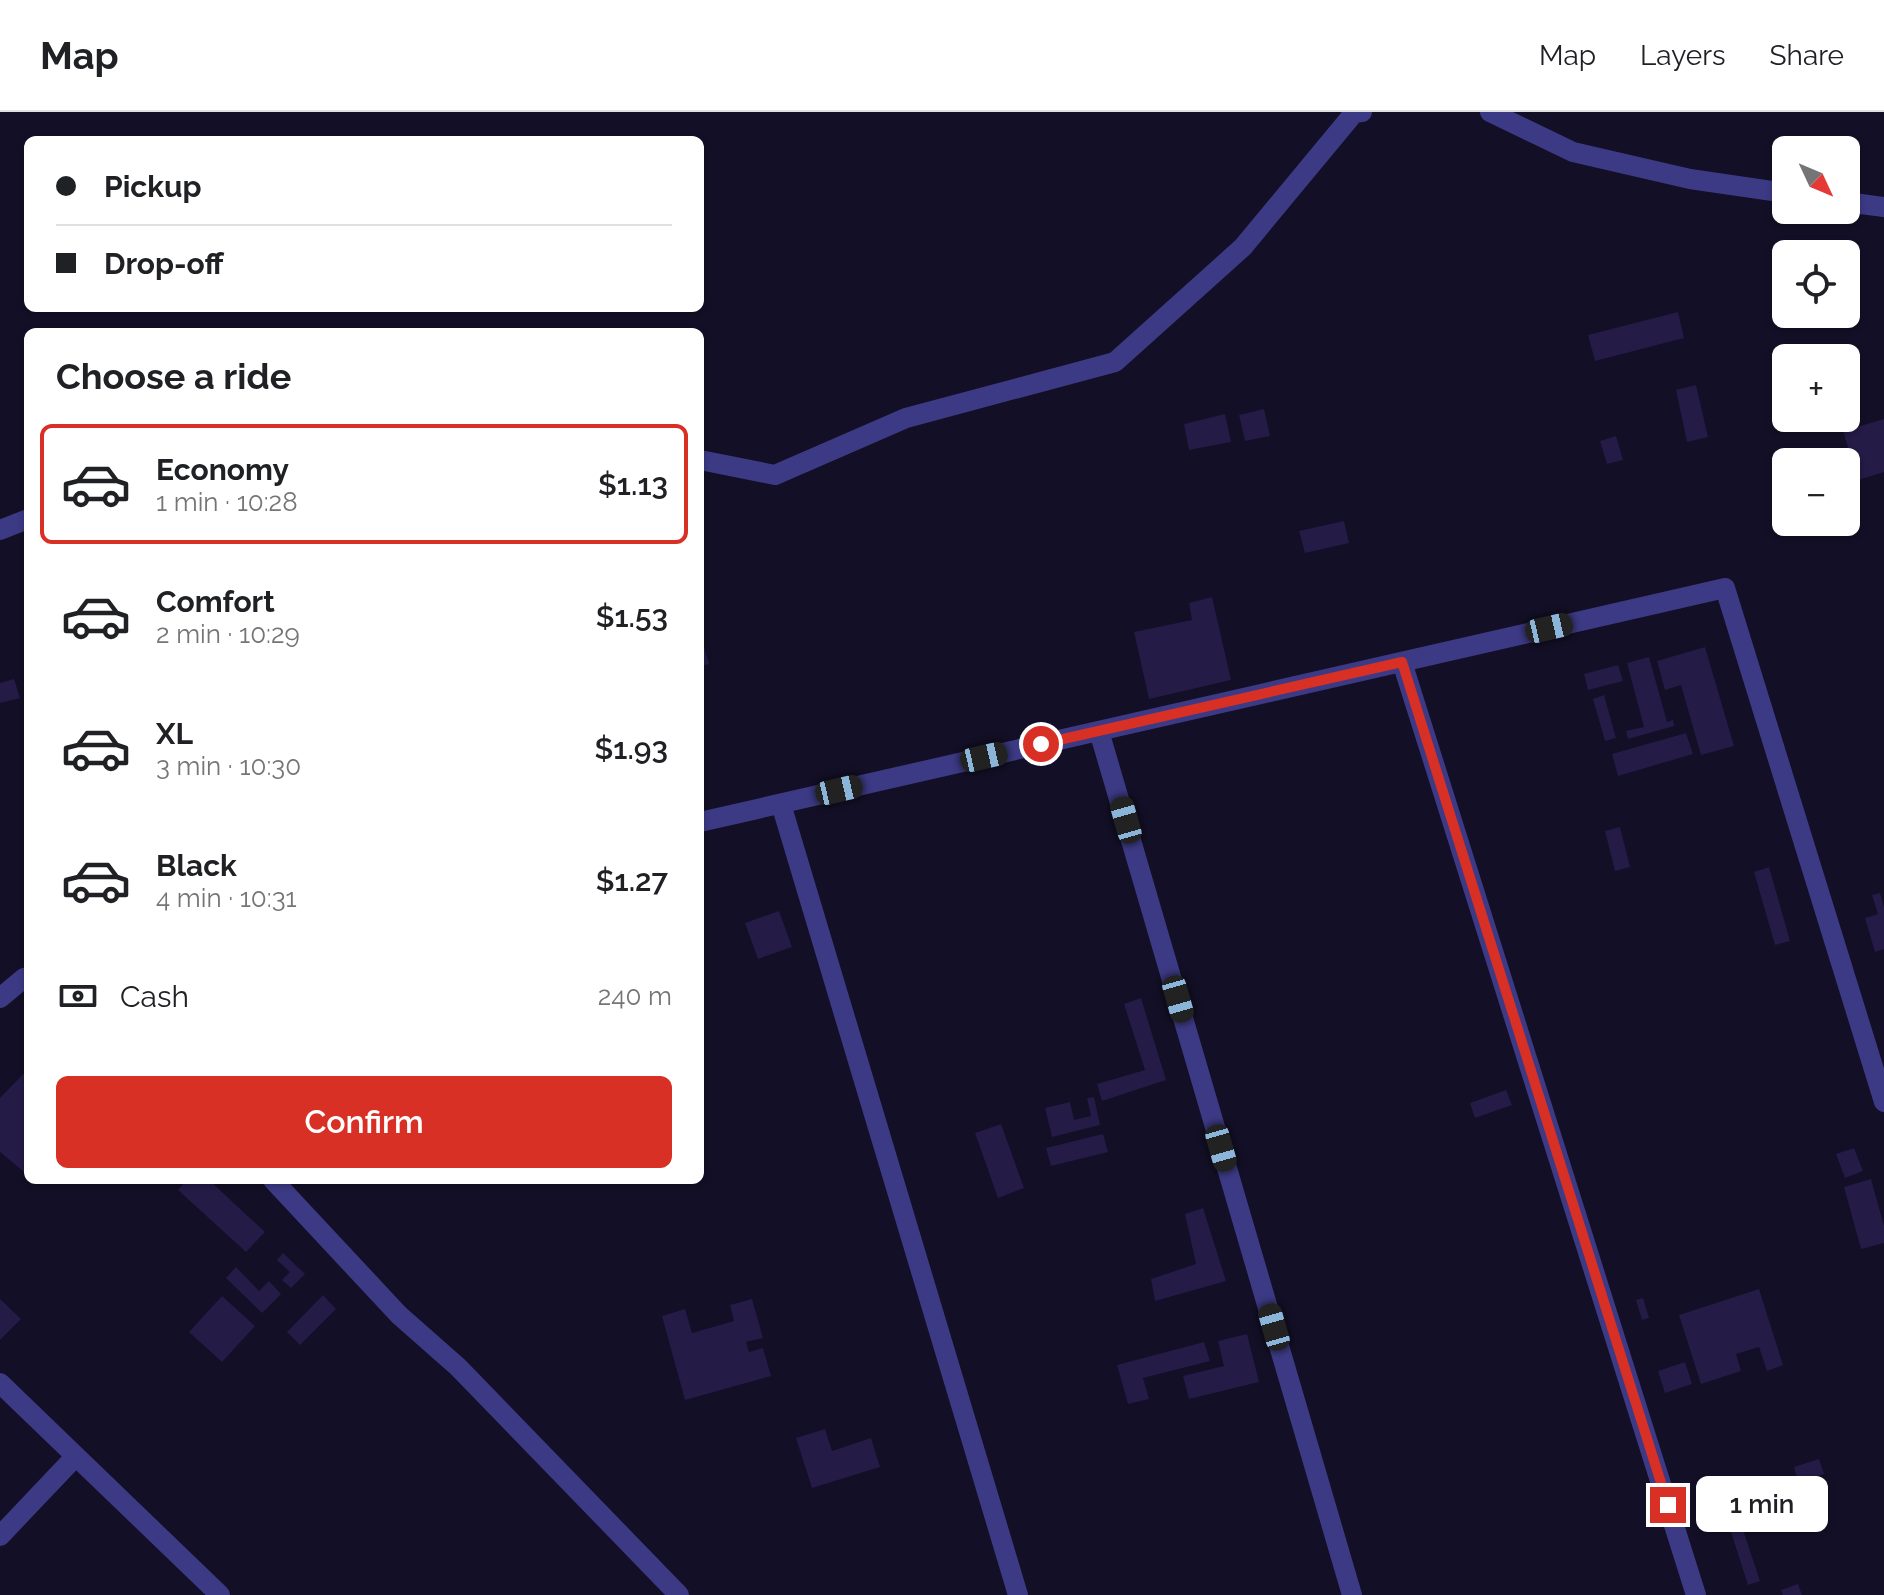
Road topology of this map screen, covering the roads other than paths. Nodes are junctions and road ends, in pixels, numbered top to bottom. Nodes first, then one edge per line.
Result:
1 (1362, 112) edge
2 (1490, 112) edge
3 (1772, 191) edge
4 (1860, 204) edge
5 (1884, 207) edge
6 (704, 461) edge
7 (24, 521) edge
8 (0, 530) edge
9 (1402, 662) junction
10 (1099, 731) junction
11 (781, 804) junction
12 (704, 821) edge
13 (24, 978) edge
14 (0, 998) edge
15 (1884, 1102) edge
16 (277, 1184) edge
17 (0, 1383) edge
18 (75, 1457) junction
19 (0, 1536) edge
20 (220, 1595) edge
21 (679, 1595) edge
22 (1018, 1595) edge
23 (1352, 1595) edge
24 (1696, 1595) edge

1 - 6 street
2 - 3 street
4 - 5 street
7 - 8 street
9 - 10 street
9 - 15 street
9 - 24 street
10 - 11 street
10 - 23 street
11 - 12 street
11 - 22 street
13 - 14 street
16 - 21 street
17 - 18 street
18 - 19 street
18 - 20 street

